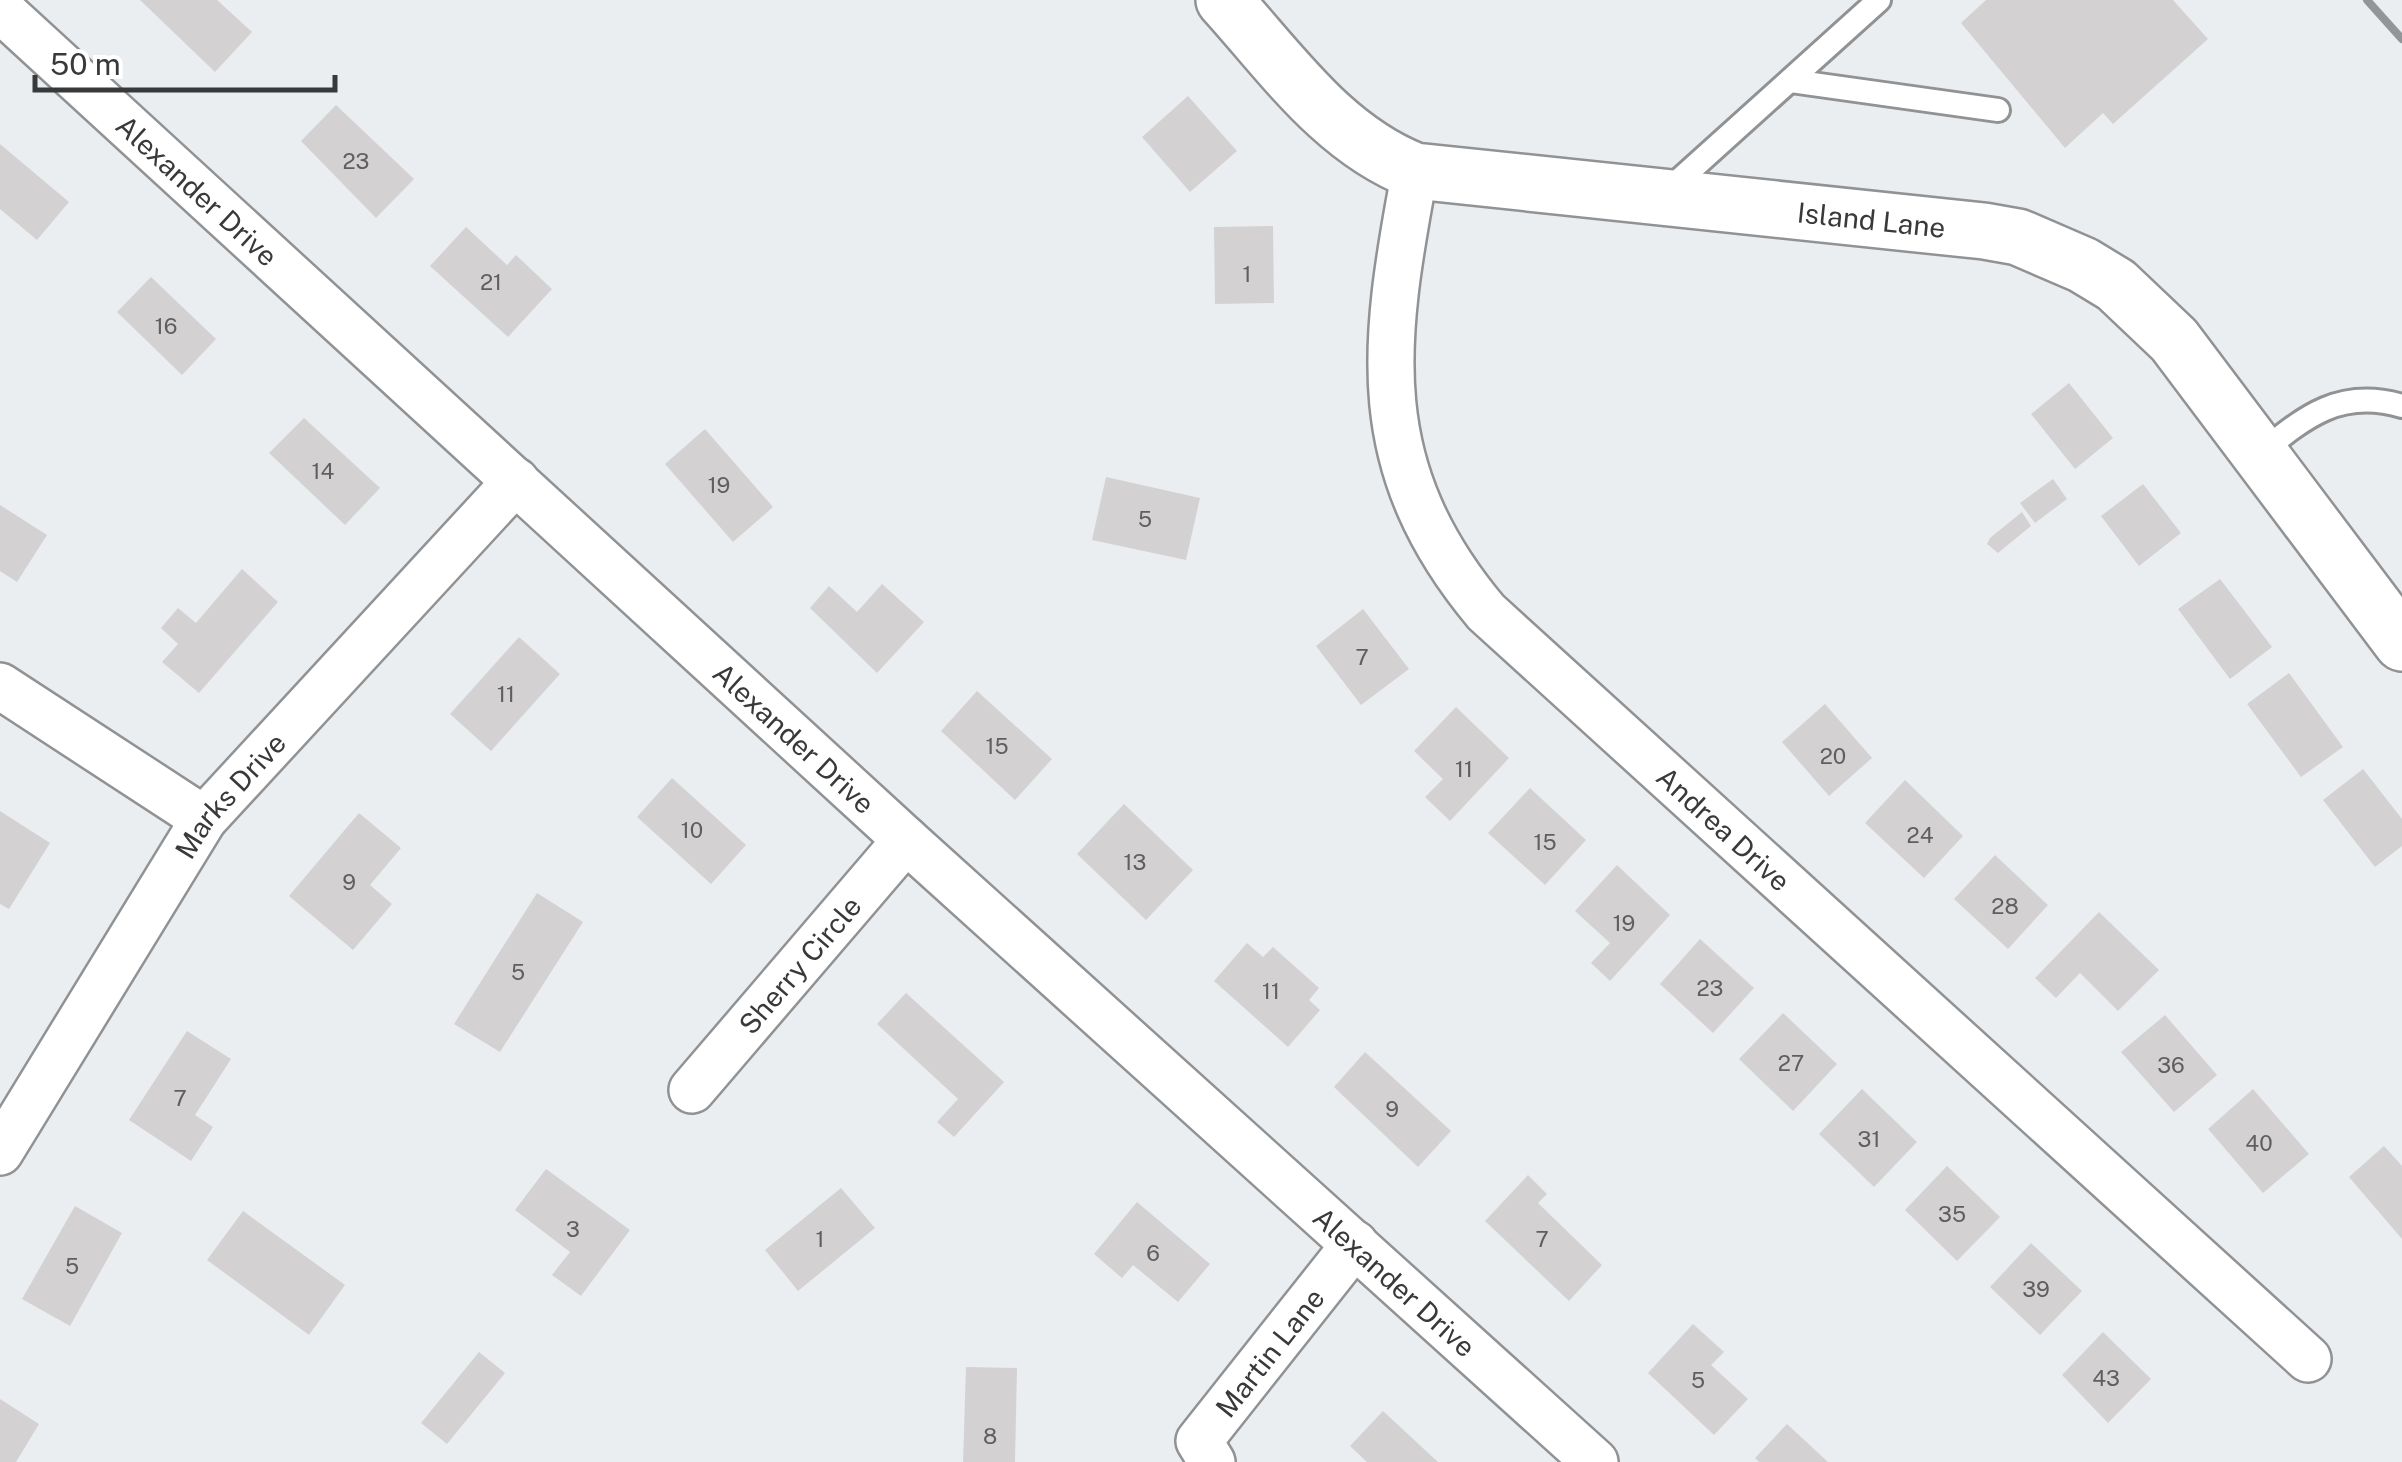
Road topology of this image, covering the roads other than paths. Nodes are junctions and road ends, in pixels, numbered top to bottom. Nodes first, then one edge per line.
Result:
1 (1224, 0) edge
2 (1879, 0) edge
3 (0, 8) edge
4 (1791, 80) junction
5 (1998, 110) dead end
6 (1415, 171) junction
7 (1664, 195) junction
8 (2402, 406) edge
9 (2260, 454) junction
10 (516, 480) junction
11 (2402, 642) edge
12 (0, 686) edge
13 (204, 819) junction
14 (906, 840) junction
15 (692, 1090) dead end
16 (0, 1152) edge
17 (1356, 1244) junction
18 (2308, 1359) dead end
19 (1212, 1462) edge
20 (1594, 1462) edge

1 - 6 street, Island Lane
2 - 4 lane
3 - 10 street, Alexander Drive
4 - 5 lane
4 - 7 lane
6 - 7 street, Island Lane
6 - 18 street, Andrea Drive
7 - 9 street, Island Lane
8 - 9 lane
9 - 11 street, Island Lane
10 - 13 street, Marks Drive
10 - 14 street, Alexander Drive
12 - 13 street
13 - 16 street, Marks Drive
14 - 15 street, Sherry Circle
14 - 17 street, Alexander Drive
17 - 19 street, Martin Lane
17 - 20 street, Alexander Drive

